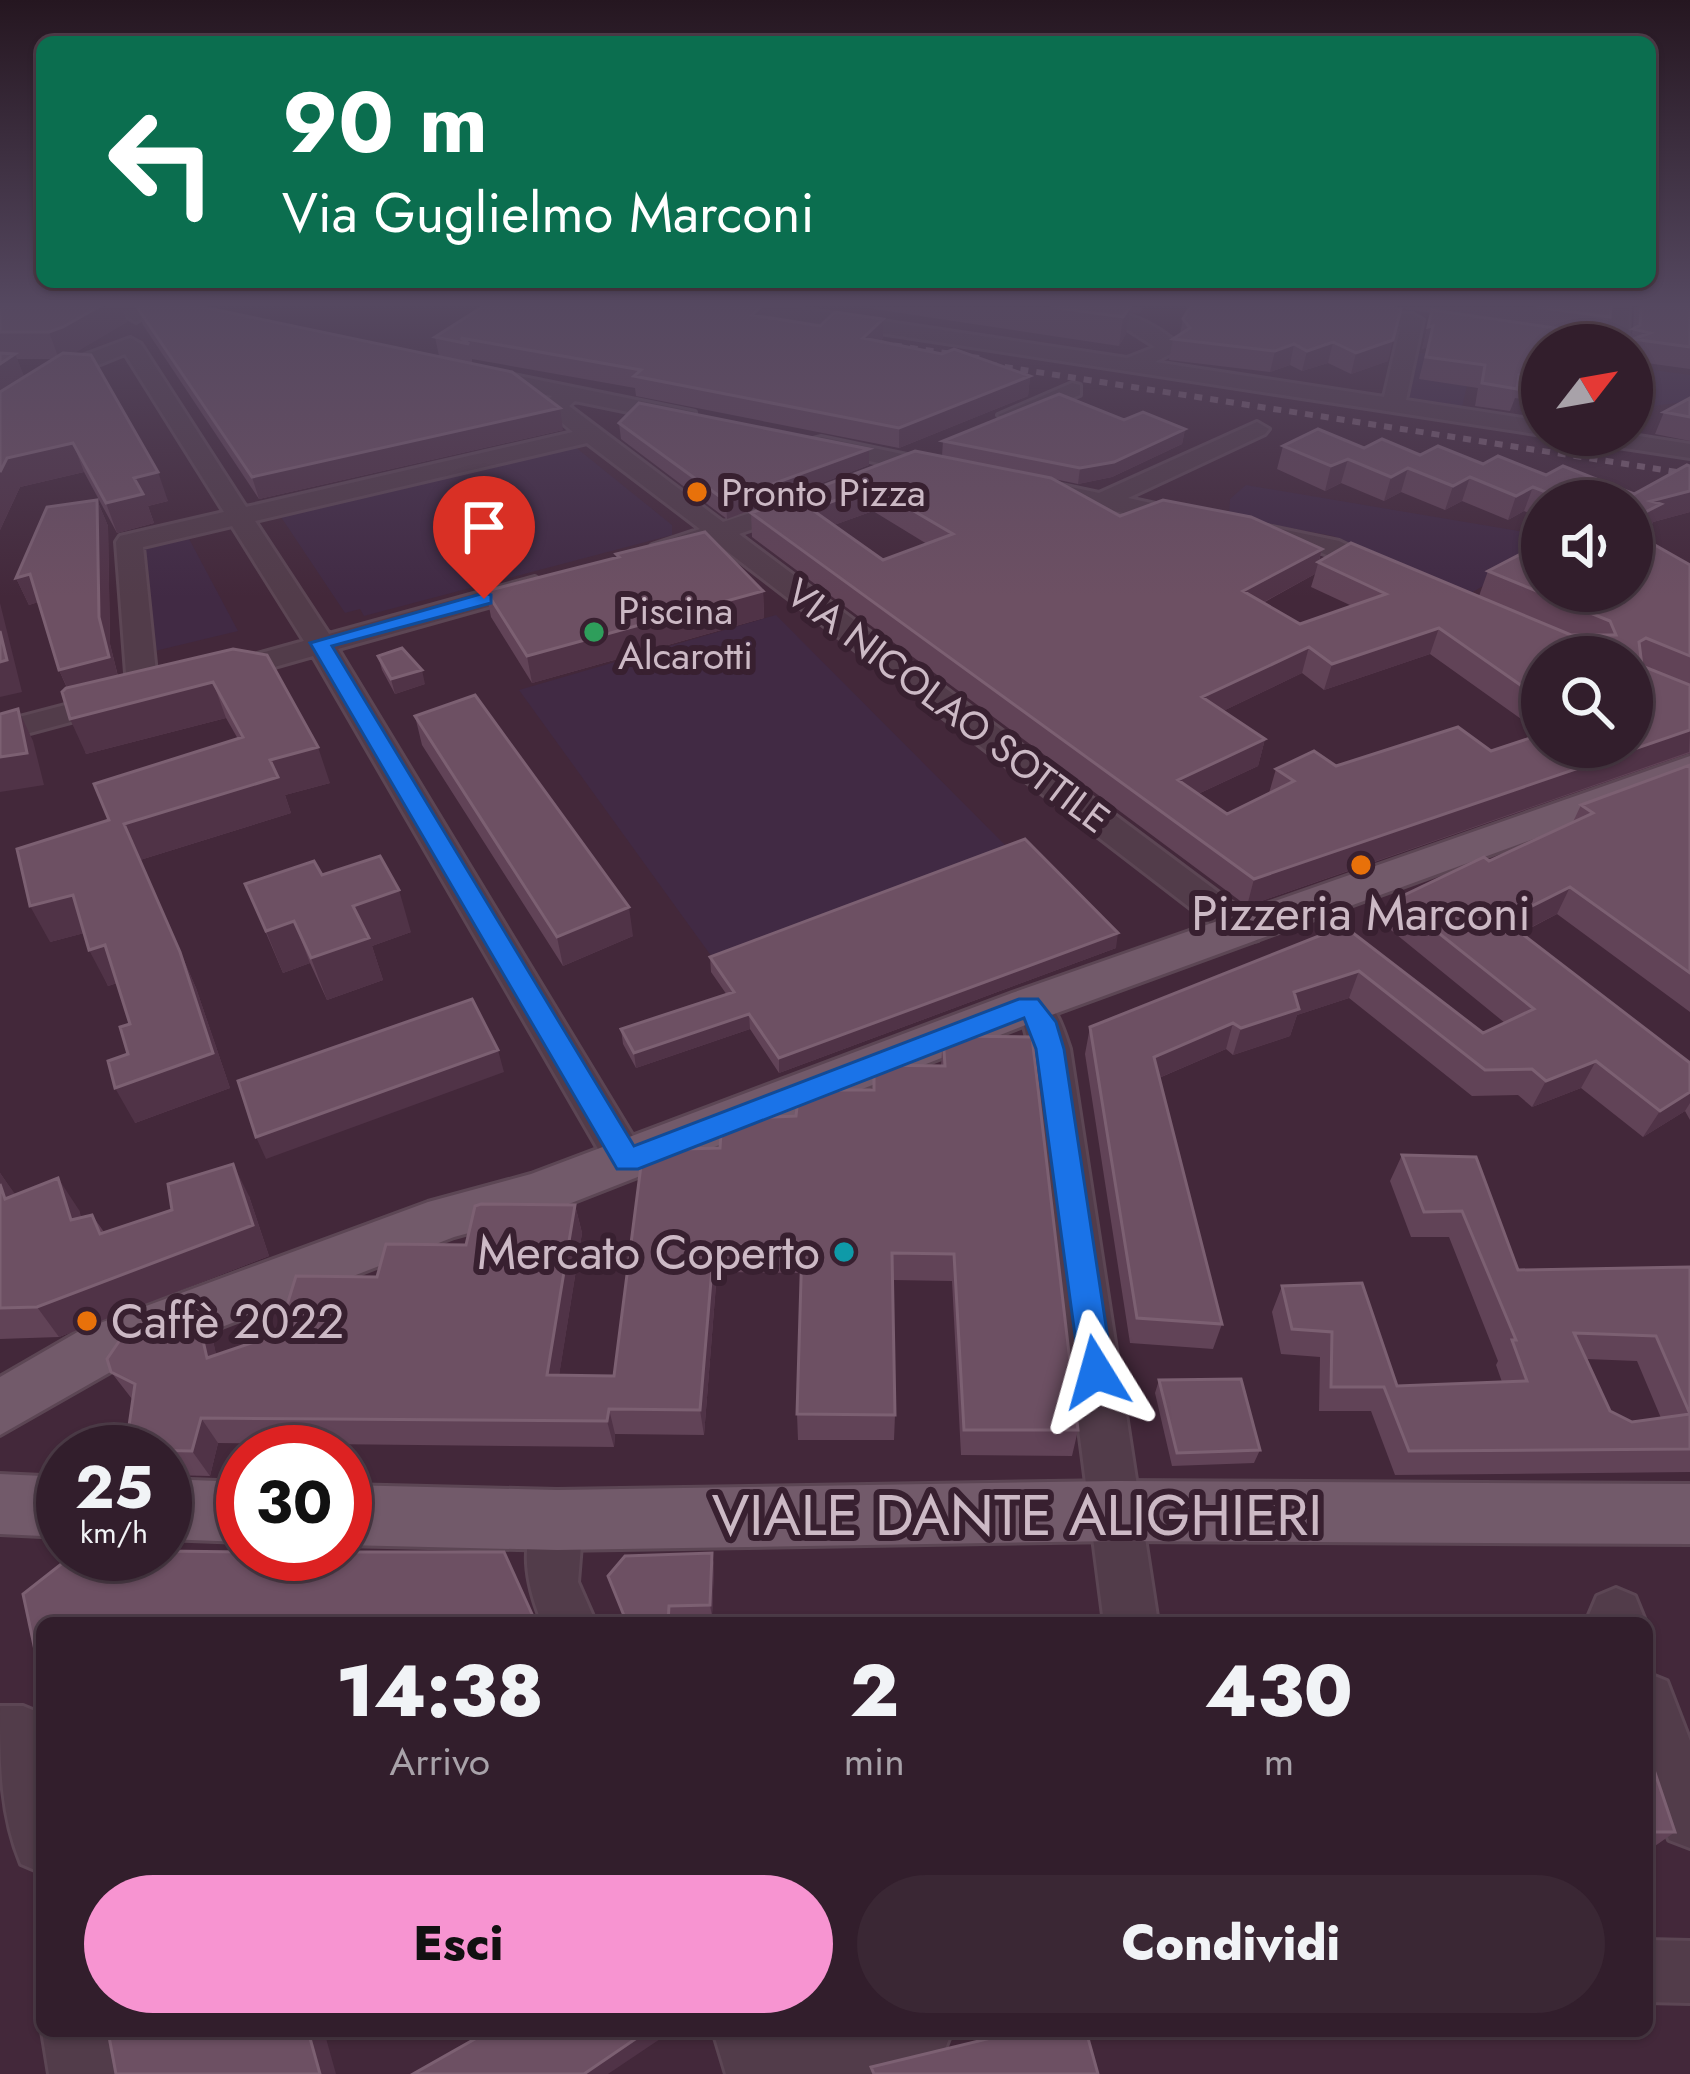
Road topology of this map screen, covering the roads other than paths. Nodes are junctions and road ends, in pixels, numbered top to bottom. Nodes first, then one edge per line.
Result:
1 (184, 404) edge
2 (557, 404) edge
3 (624, 404) edge
4 (1038, 404) edge
5 (1386, 404) edge
6 (1394, 405) joint
7 (722, 424) edge
8 (986, 425) edge
9 (1521, 425) edge
10 (1258, 429) dead end
11 (591, 435) junction
12 (790, 438) edge
13 (943, 443) edge
14 (1653, 445) edge
15 (1690, 451) edge
16 (905, 462) junction
17 (965, 474) edge
18 (866, 480) edge
19 (1011, 483) edge
20 (825, 495) edge
21 (1102, 501) junction
22 (242, 514) junction
23 (722, 534) junction
24 (633, 558) edge
25 (1398, 575) edge
26 (566, 577) edge
27 (320, 643) junction
28 (149, 682) junction
29 (0, 710) edge
30 (0, 732) edge
31 (1690, 768) edge
32 (1245, 931) junction
33 (1028, 1005) junction
34 (627, 1161) junction
35 (0, 1408) edge
36 (0, 1504) edge
37 (36, 1506) edge
38 (1116, 1511) junction
39 (1690, 1514) edge
40 (372, 1516) edge
41 (556, 1520) junction
42 (567, 1617) edge
43 (1130, 1617) edge
44 (1653, 1717) edge
45 (0, 1734) edge
46 (36, 1809) edge
47 (1690, 1819) edge
48 (1653, 1971) edge
49 (1690, 1972) edge
50 (75, 2037) edge
51 (889, 2037) edge
52 (757, 2063) edge
53 (82, 2074) edge

1 - 22 street
2 - 11 street, VIA NICOLAO SOTTILE
3 - 7 street
4 - 8 street
5 - 6 street
6 - 9 street
10 - 21 street
11 - 22 street
11 - 23 street, VIA NICOLAO SOTTILE
12 - 16 street
13 - 16 street
14 - 15 street
16 - 17 street
16 - 18 street
19 - 21 street
20 - 23 street
21 - 25 street
22 - 27 street
22 - 28 street
23 - 24 street
23 - 32 street, VIA NICOLAO SOTTILE
26 - 27 street
27 - 28 street
27 - 34 street
28 - 29 street
28 - 30 street
31 - 32 main road
32 - 33 main road
33 - 34 main road
33 - 38 street
34 - 35 main road
36 - 37 main road
38 - 39 main road, VIALE DANTE ALIGHIERI
38 - 41 main road, VIALE DANTE ALIGHIERI
38 - 43 street
40 - 41 main road, VIALE DANTE ALIGHIERI
41 - 42 street
44 - 47 street
45 - 46 street
48 - 49 street
50 - 53 street
51 - 52 street

